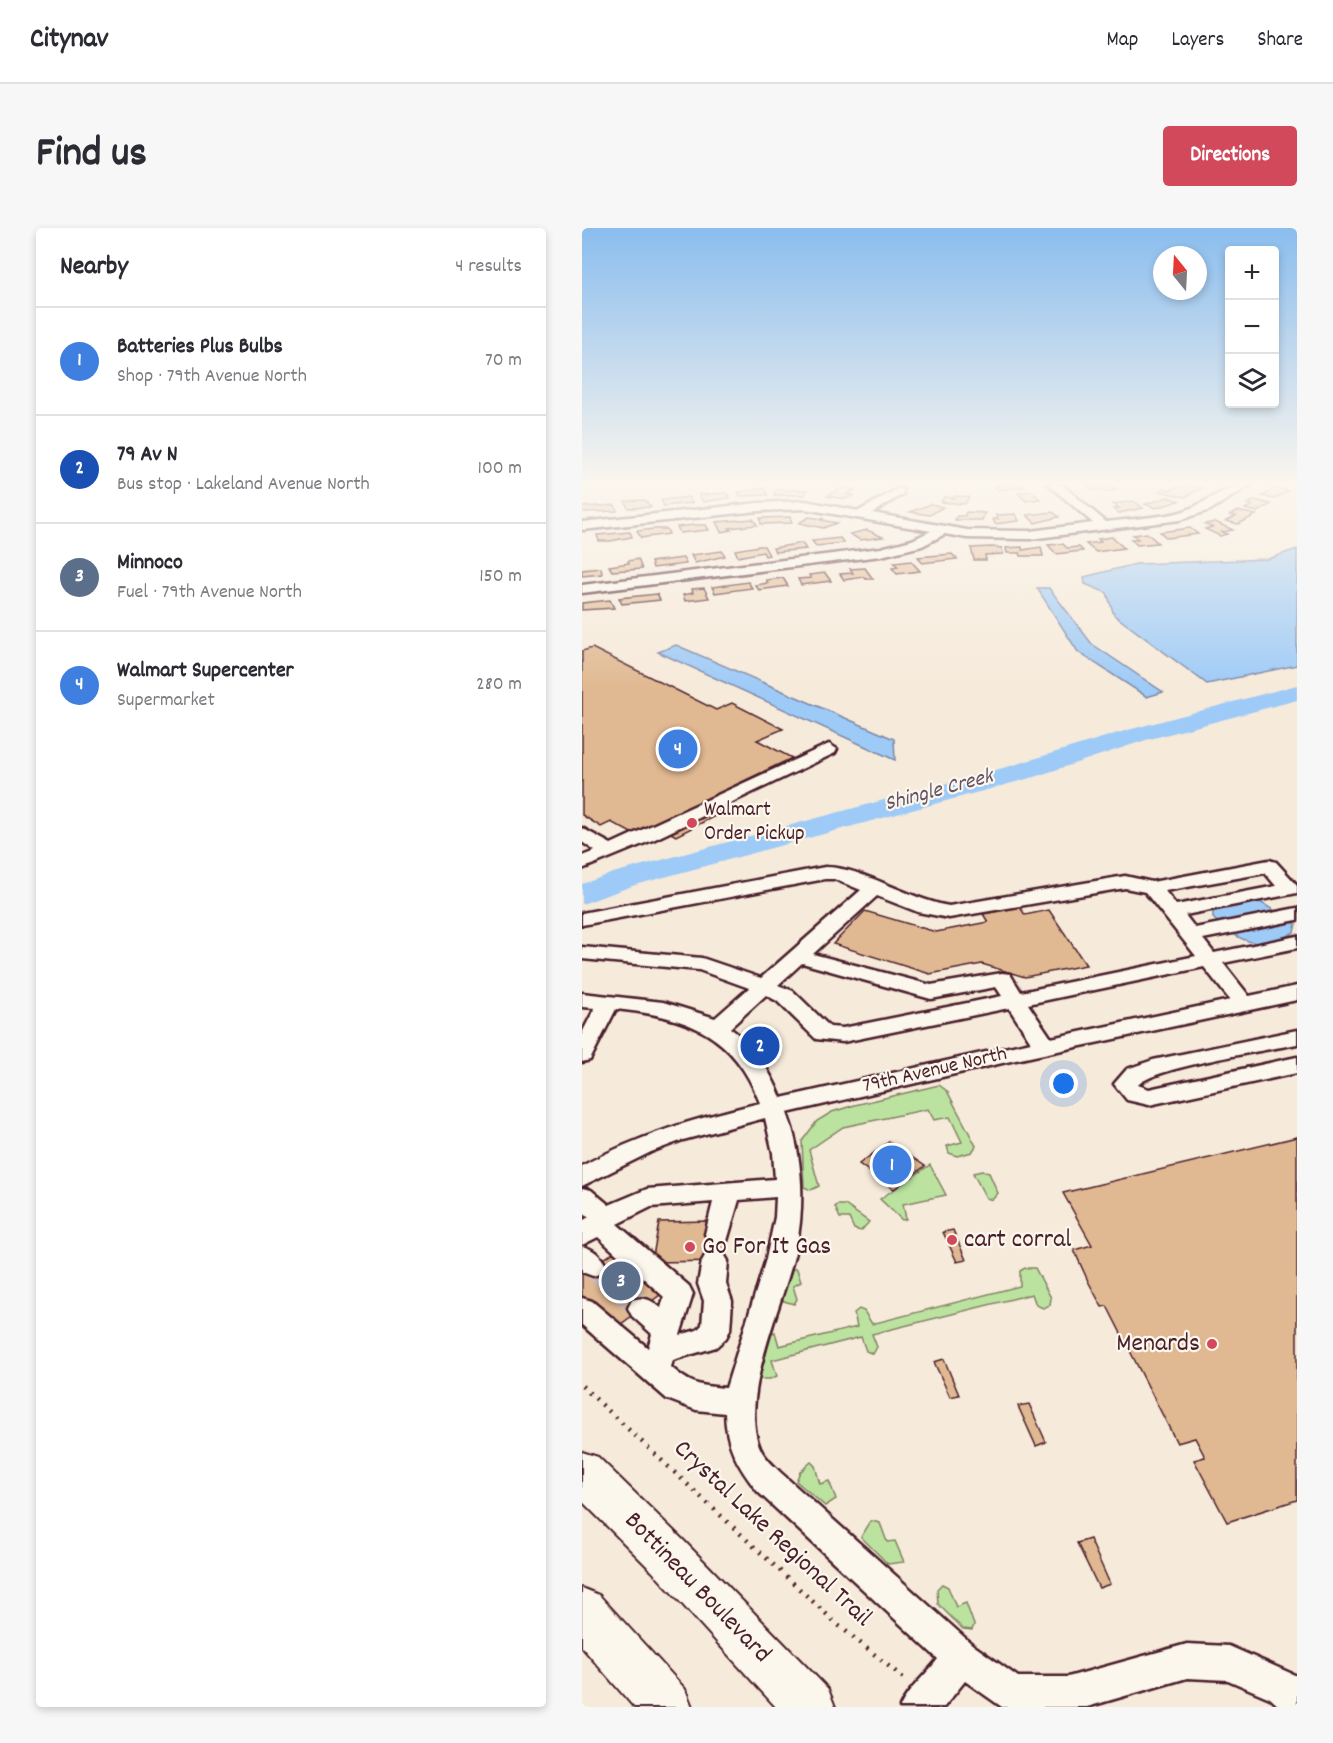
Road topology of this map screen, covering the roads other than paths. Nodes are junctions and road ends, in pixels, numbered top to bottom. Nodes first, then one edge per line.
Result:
1 (872, 553) edge
2 (582, 589) edge
3 (830, 749) dead end
4 (582, 834) edge
5 (610, 852) junction
6 (582, 863) edge
7 (874, 888) junction
8 (1152, 888) junction
9 (1171, 912) junction
10 (1297, 914) edge
11 (582, 919) edge
12 (1190, 935) junction
13 (1297, 942) edge
14 (582, 953) edge
15 (798, 956) junction
16 (1209, 960) junction
17 (764, 986) junction
18 (1297, 993) edge
19 (582, 1000) edge
20 (1016, 1000) junction
21 (609, 1002) junction
22 (1244, 1004) junction
23 (717, 1028) junction
24 (1297, 1037) edge
25 (584, 1047) edge
26 (1045, 1047) junction
27 (1297, 1065) edge
28 (774, 1108) junction
29 (582, 1177) edge
30 (787, 1187) junction
31 (729, 1193) junction
32 (582, 1197) edge
33 (596, 1225) edge
34 (642, 1308) tunnel mouth
35 (582, 1309) edge
36 (662, 1351) junction
37 (740, 1402) junction
38 (582, 1471) edge
39 (582, 1611) edge
40 (961, 1657) junction
41 (1297, 1698) edge
42 (923, 1702) edge
43 (667, 1707) edge
44 (810, 1707) edge

1 - 2 street
3 - 5 street
4 - 5 street
5 - 6 street
7 - 8 street
7 - 11 street
7 - 15 street
8 - 9 street
8 - 9 street
9 - 12 street
10 - 12 street
12 - 16 street
13 - 16 street
14 - 17 street
15 - 17 street
15 - 20 street
16 - 20 street
16 - 22 street
17 - 20 street
17 - 23 street
18 - 22 street, 79th Avenue North
19 - 21 street
20 - 26 street
21 - 23 street
21 - 25 street
22 - 26 street, 79th Avenue North
23 - 28 street
24 - 27 street
26 - 28 street, 79th Avenue North
28 - 29 street, 79th Avenue North
28 - 30 street
30 - 31 street
30 - 37 street
31 - 33 street
31 - 36 street
32 - 33 street
33 - 36 street
34 - 36 street
35 - 36 street
36 - 37 street
37 - 40 street
38 - 44 highway, Bottineau Boulevard
39 - 43 highway
40 - 41 street
40 - 42 street

